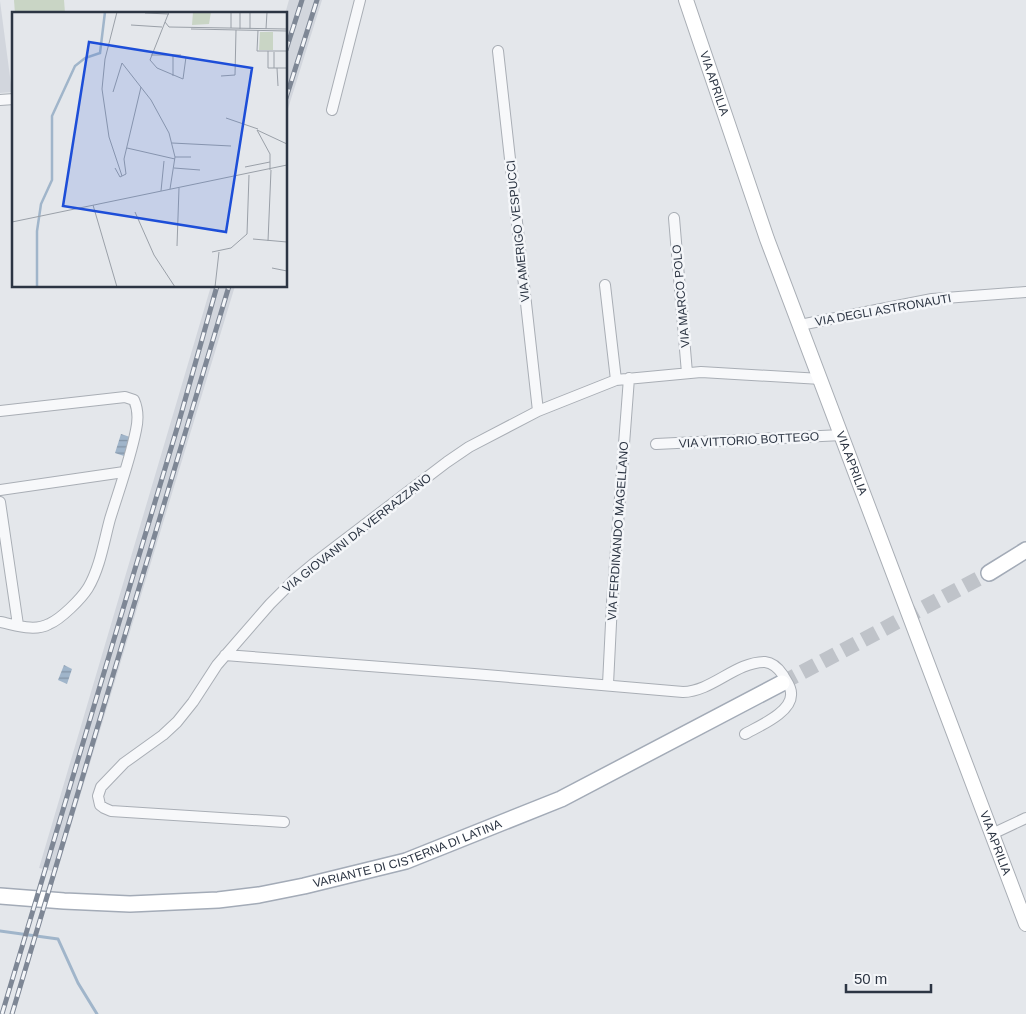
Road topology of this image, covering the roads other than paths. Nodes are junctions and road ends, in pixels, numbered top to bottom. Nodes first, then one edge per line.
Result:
1 (360, 0) edge
2 (686, 0) edge
3 (498, 51) dead end
4 (332, 110) dead end
5 (674, 218) dead end
6 (605, 285) dead end
7 (1026, 292) edge
8 (800, 325) junction
9 (687, 373) junction
10 (629, 378) junction
11 (821, 379) junction
12 (616, 380) junction
13 (0, 411) edge
14 (538, 411) junction
15 (842, 435) junction
16 (656, 444) dead end
17 (124, 472) junction
18 (0, 490) edge
19 (0, 502) edge
20 (1026, 550) edge
21 (989, 573) tunnel mouth
22 (0, 622) edge
23 (18, 625) junction
24 (225, 655) junction
25 (782, 683) tunnel mouth
26 (608, 684) junction
27 (745, 734) dead end
28 (1026, 818) edge
29 (284, 822) dead end
30 (992, 834) junction
31 (0, 896) edge
32 (1026, 924) edge

1 - 4 street
2 - 8 street, VIA APRILIA
3 - 14 street, VIA AMERIGO VESPUCCI
5 - 9 street, VIA MARCO POLO
6 - 12 street
7 - 8 street, VIA DEGLI ASTRONAUTI
8 - 11 street, VIA APRILIA
9 - 10 street, VIA GIOVANNI DA VERRAZZANO
9 - 11 street, VIA GIOVANNI DA VERRAZZANO
10 - 12 street, VIA GIOVANNI DA VERRAZZANO
10 - 26 street, VIA FERDINANDO MAGELLANO
11 - 15 street, VIA APRILIA
12 - 14 street, VIA GIOVANNI DA VERRAZZANO
13 - 17 street
14 - 24 street, VIA GIOVANNI DA VERRAZZANO
15 - 16 street, VIA VITTORIO BOTTEGO
15 - 30 street, VIA APRILIA
17 - 18 street
17 - 23 street
19 - 23 street
20 - 21 main road
22 - 23 street
24 - 26 street
24 - 29 street, VIA GIOVANNI DA VERRAZZANO
25 - 31 main road, VARIANTE DI CISTERNA DI LATINA
26 - 27 street
28 - 30 street
30 - 32 street, VIA APRILIA

